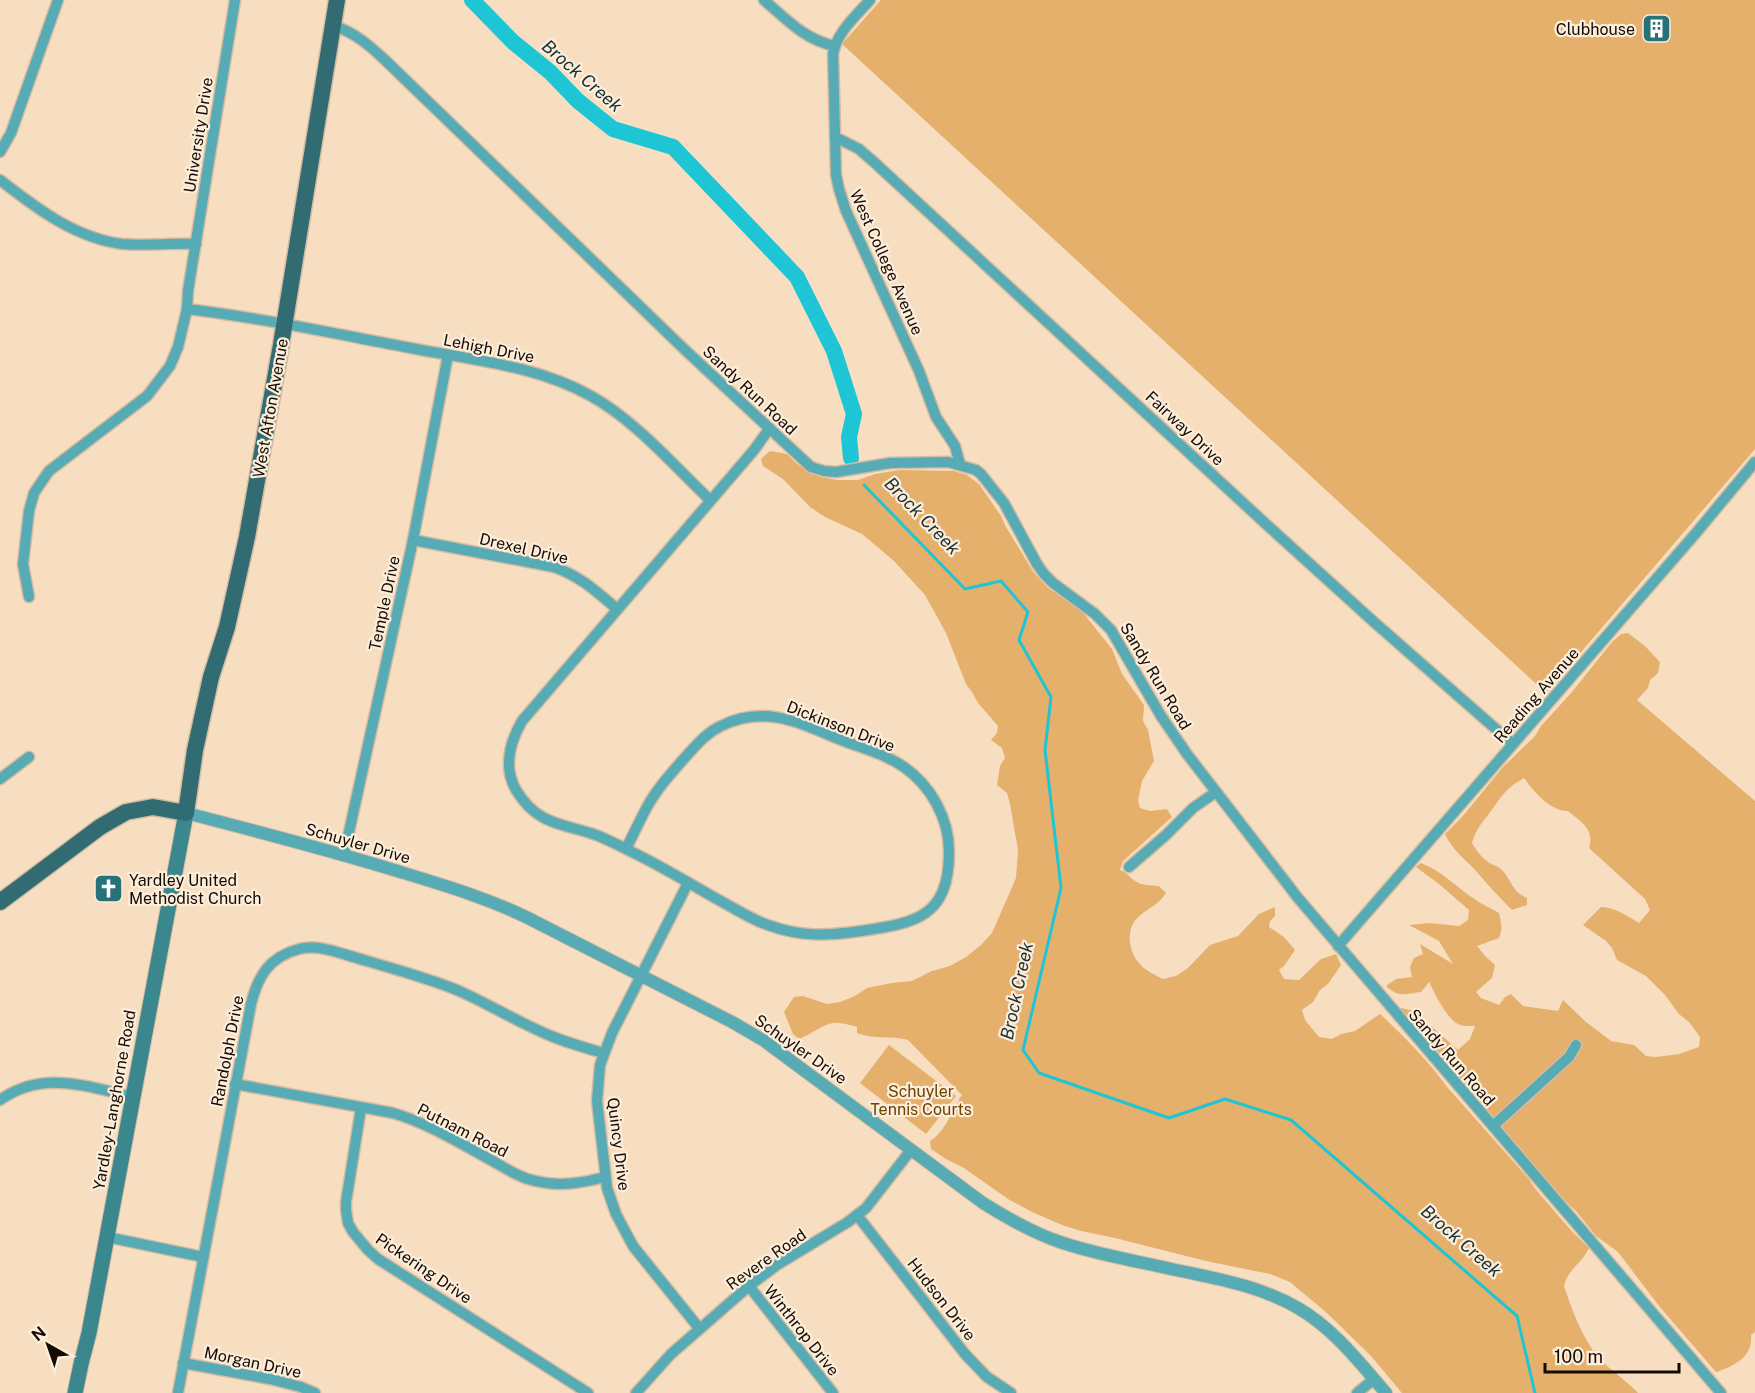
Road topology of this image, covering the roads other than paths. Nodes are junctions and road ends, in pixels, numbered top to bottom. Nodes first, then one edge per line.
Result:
1 (58, 0) edge
2 (235, 0) edge
3 (337, 0) edge
4 (764, 0) edge
5 (870, 0) edge
6 (332, 26) junction
7 (834, 46) junction
8 (835, 137) junction
9 (0, 152) edge
10 (0, 180) edge
11 (196, 244) junction
12 (187, 309) junction
13 (284, 323) junction
14 (448, 355) junction
15 (769, 429) junction
16 (1755, 462) edge
17 (960, 464) junction
18 (710, 500) junction
19 (412, 540) junction
20 (29, 597) dead end
21 (617, 609) junction
22 (1513, 744) junction
23 (29, 758) dead end
24 (0, 779) edge
25 (1216, 792) junction
26 (186, 813) junction
27 (626, 849) junction
28 (344, 855) junction
29 (1129, 867) dead end
30 (688, 883) junction
31 (0, 902) edge
32 (1338, 946) junction
33 (641, 975) junction
34 (1576, 1045) dead end
35 (603, 1053) junction
36 (236, 1084) junction
37 (134, 1097) junction
38 (0, 1100) edge
39 (361, 1108) junction
40 (1493, 1126) junction
41 (911, 1150) junction
42 (605, 1177) junction
43 (858, 1215) junction
44 (107, 1237) junction
45 (203, 1257) junction
46 (749, 1286) junction
47 (699, 1328) junction
48 (183, 1363) junction
49 (1374, 1379) junction
50 (75, 1393) edge
51 (178, 1393) edge
52 (315, 1393) edge
53 (588, 1393) edge
54 (636, 1393) edge
55 (832, 1393) edge
56 (1011, 1393) edge
57 (1357, 1393) edge
58 (1386, 1393) edge
59 (1721, 1393) edge

1 - 9 street
2 - 11 street, University Drive
3 - 6 main road, West Afton Avenue
4 - 7 street
5 - 7 street
6 - 13 main road, West Afton Avenue
6 - 15 street, Sandy Run Road
7 - 8 street, West College Avenue
8 - 17 street, West College Avenue
8 - 22 street, Fairway Drive
10 - 11 street
11 - 12 street, University Drive
12 - 13 street, Lehigh Drive
12 - 20 street, University Drive
13 - 14 street, Lehigh Drive
13 - 26 main road, West Afton Avenue
14 - 18 street, Lehigh Drive
14 - 19 street, Temple Drive
15 - 17 street, Sandy Run Road
15 - 18 street, Dickinson Drive
16 - 22 street, Reading Avenue
17 - 25 street, Sandy Run Road
18 - 21 street, Dickinson Drive
19 - 21 street, Drexel Drive
19 - 28 street, Temple Drive
21 - 27 street, Dickinson Drive
22 - 32 street, Reading Avenue
23 - 24 street
25 - 29 street
25 - 32 street, Sandy Run Road
26 - 28 street, Schuyler Drive
26 - 31 main road
26 - 37 main road, Yardley-Langhorne Road
27 - 30 street, Dickinson Drive
27 - 30 street, Dickinson Drive
28 - 33 street, Schuyler Drive
30 - 33 street, Quincy Drive
32 - 40 street, Sandy Run Road
33 - 35 street, Quincy Drive
33 - 41 street, Schuyler Drive
34 - 40 street
35 - 36 street, Randolph Drive
35 - 42 street, Quincy Drive
36 - 39 street, Putnam Road
36 - 45 street, Randolph Drive
37 - 38 street
37 - 44 main road, Yardley-Langhorne Road
39 - 42 street, Putnam Road
39 - 53 street, Pickering Drive
40 - 59 street, Sandy Run Road
41 - 43 street, Revere Road
41 - 49 street, Schuyler Drive
42 - 47 street, Quincy Drive
43 - 46 street, Revere Road
43 - 56 street, Hudson Drive
44 - 45 street
44 - 50 main road, Yardley-Langhorne Road
45 - 48 street, Randolph Drive
46 - 47 street, Revere Road
46 - 55 street, Winthrop Drive
47 - 54 street, Revere Road
48 - 51 street, Randolph Drive
48 - 52 street, Morgan Drive
49 - 57 street
49 - 58 street, Schuyler Drive

